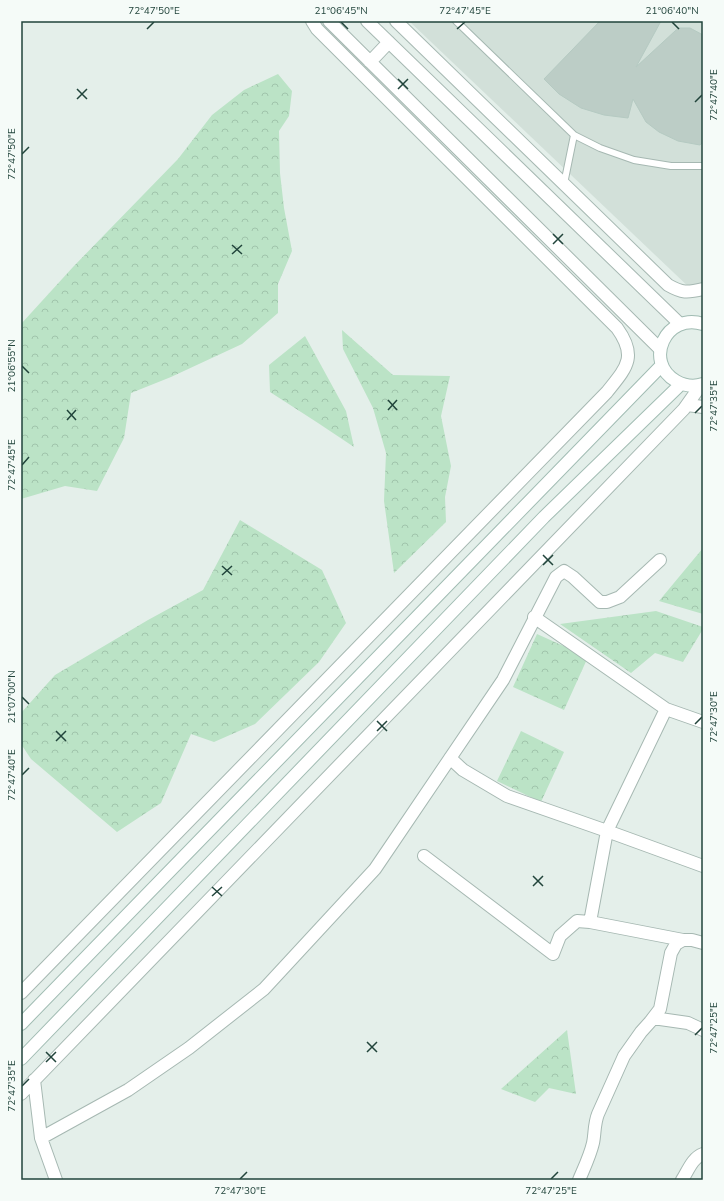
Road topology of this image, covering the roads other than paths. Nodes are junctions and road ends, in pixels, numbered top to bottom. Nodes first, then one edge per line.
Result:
1 (312, 21) edge
2 (329, 21) edge
3 (367, 21) edge
4 (396, 21) edge
5 (456, 21) edge
6 (389, 42) junction
7 (370, 62) junction
8 (574, 135) junction
9 (703, 166) edge
10 (564, 184) junction
11 (703, 289) edge
12 (702, 323) edge
13 (680, 324) junction
14 (660, 349) junction
15 (662, 365) junction
16 (681, 384) junction
17 (702, 384) edge
18 (686, 405) junction
19 (703, 407) edge
20 (660, 560) dead end
21 (534, 617) junction
22 (666, 709) junction
23 (703, 722) edge
24 (450, 758) junction
25 (607, 831) junction
26 (424, 856) dead end
27 (703, 866) edge
28 (590, 922) junction
29 (683, 940) junction
30 (703, 943) edge
31 (21, 993) edge
32 (653, 1018) junction
33 (21, 1024) edge
34 (703, 1030) edge
35 (21, 1059) edge
36 (34, 1080) junction
37 (21, 1094) edge
38 (41, 1138) junction
39 (703, 1154) edge
40 (56, 1180) edge
41 (579, 1180) edge
42 (682, 1180) edge

1 - 31 street
2 - 7 street
3 - 6 street
4 - 10 street
5 - 8 lane
6 - 7 street
6 - 13 street
7 - 14 street
8 - 9 lane
8 - 10 lane
10 - 11 street
12 - 13 street
13 - 14 street
14 - 15 street
15 - 16 street
15 - 33 street
16 - 17 street
16 - 35 street
17 - 18 street
18 - 19 street
18 - 36 street
20 - 21 street
21 - 22 street
21 - 24 street
22 - 23 street
22 - 25 street
24 - 25 street
24 - 38 street
25 - 27 street
25 - 28 street
26 - 28 street
28 - 29 street
29 - 30 street
29 - 32 street
32 - 34 street
32 - 41 street
36 - 37 street
36 - 38 street
38 - 40 street
39 - 42 street

